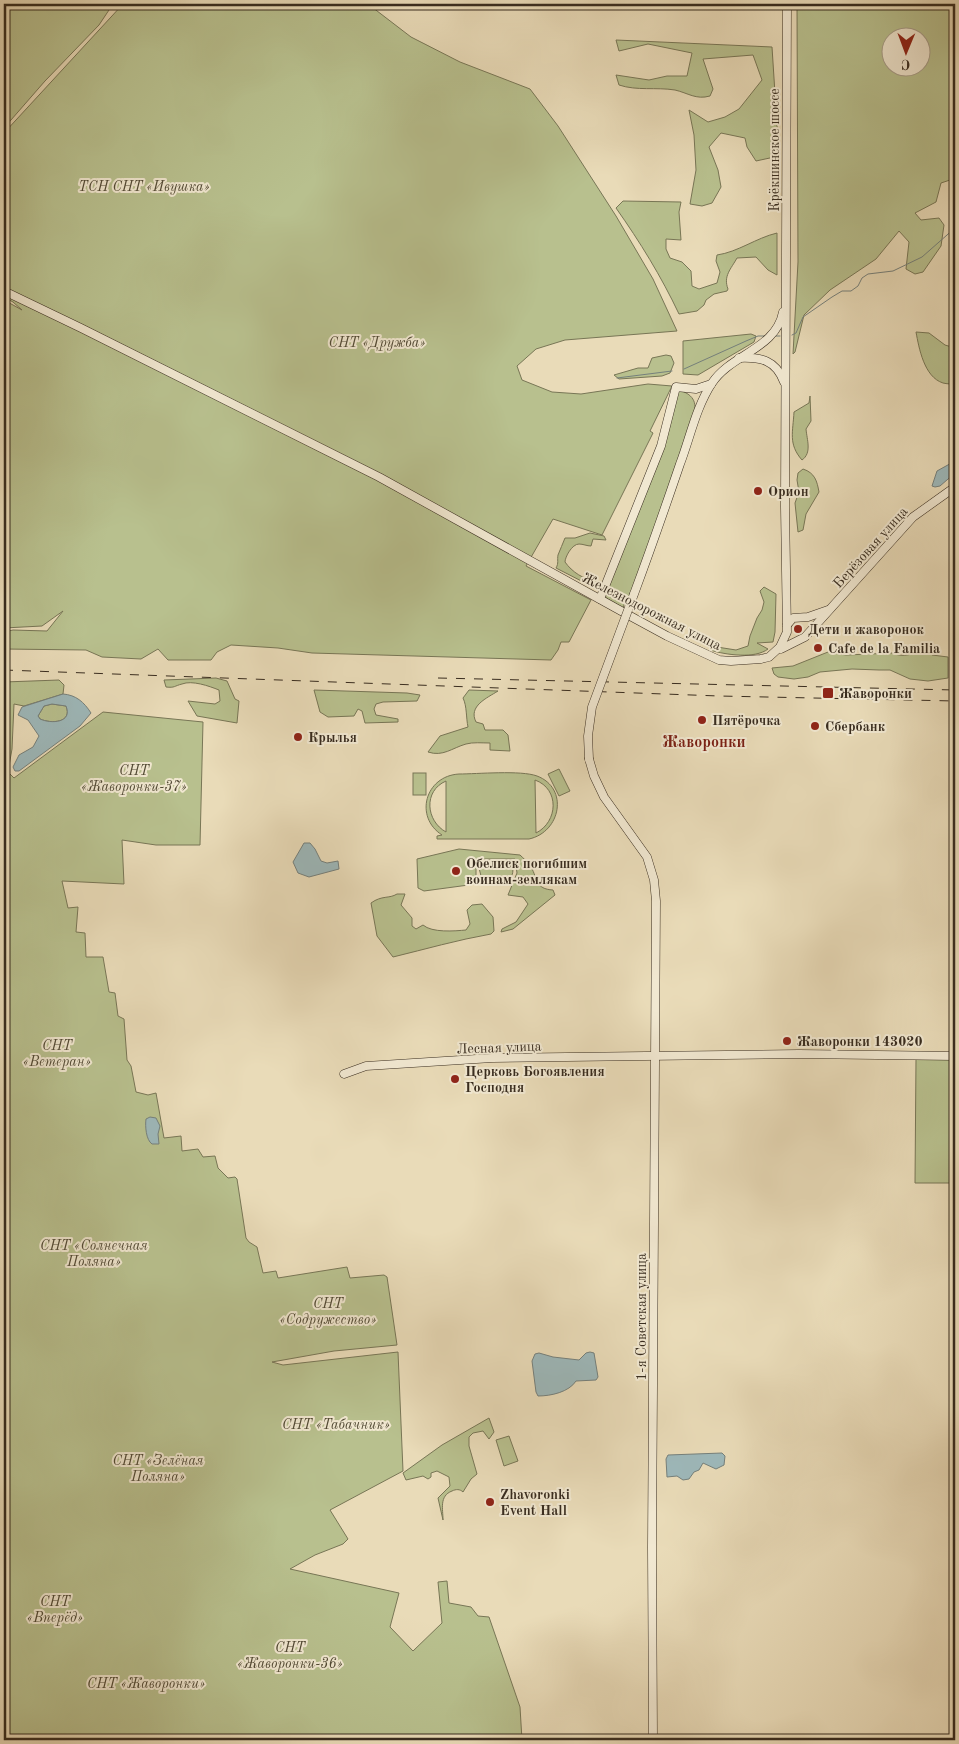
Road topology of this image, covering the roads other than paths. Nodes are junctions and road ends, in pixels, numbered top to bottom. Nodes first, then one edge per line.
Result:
1 (786, 4) edge
2 (4, 291) edge
3 (786, 297) junction
4 (737, 358) junction
5 (711, 384) junction
6 (786, 388) junction
7 (689, 389) junction
8 (698, 413) junction
9 (955, 487) edge
10 (786, 587) junction
11 (600, 599) junction
12 (830, 609) junction
13 (800, 617) junction
14 (787, 629) junction
15 (808, 634) junction
16 (799, 639) junction
17 (777, 651) junction
18 (656, 1056) junction
19 (955, 1056) edge
20 (344, 1074) dead end
21 (652, 1738) edge

1 - 3 street, Крёкшинское шоссе
2 - 11 street, Железнодорожная улица
3 - 4 street, 1-я Советская улица
3 - 6 street, Крёкшинское шоссе
4 - 5 street, 1-я Советская улица
4 - 6 street
5 - 7 street
5 - 8 street, 1-я Советская улица
6 - 10 street, Крёкшинское шоссе
7 - 8 street
7 - 11 street
8 - 18 street, 1-я Советская улица, bridge
9 - 12 street, Берёзовая улица
10 - 13 street
10 - 14 street, Крёкшинское шоссе
11 - 17 street, Железнодорожная улица
12 - 13 street
12 - 15 street, Берёзовая улица
13 - 14 street
13 - 15 street
14 - 16 street
14 - 17 street
15 - 16 street
16 - 17 street, Железнодорожная улица
18 - 19 street, Лесная улица
18 - 20 street, Лесная улица
18 - 21 street, 1-я Советская улица

